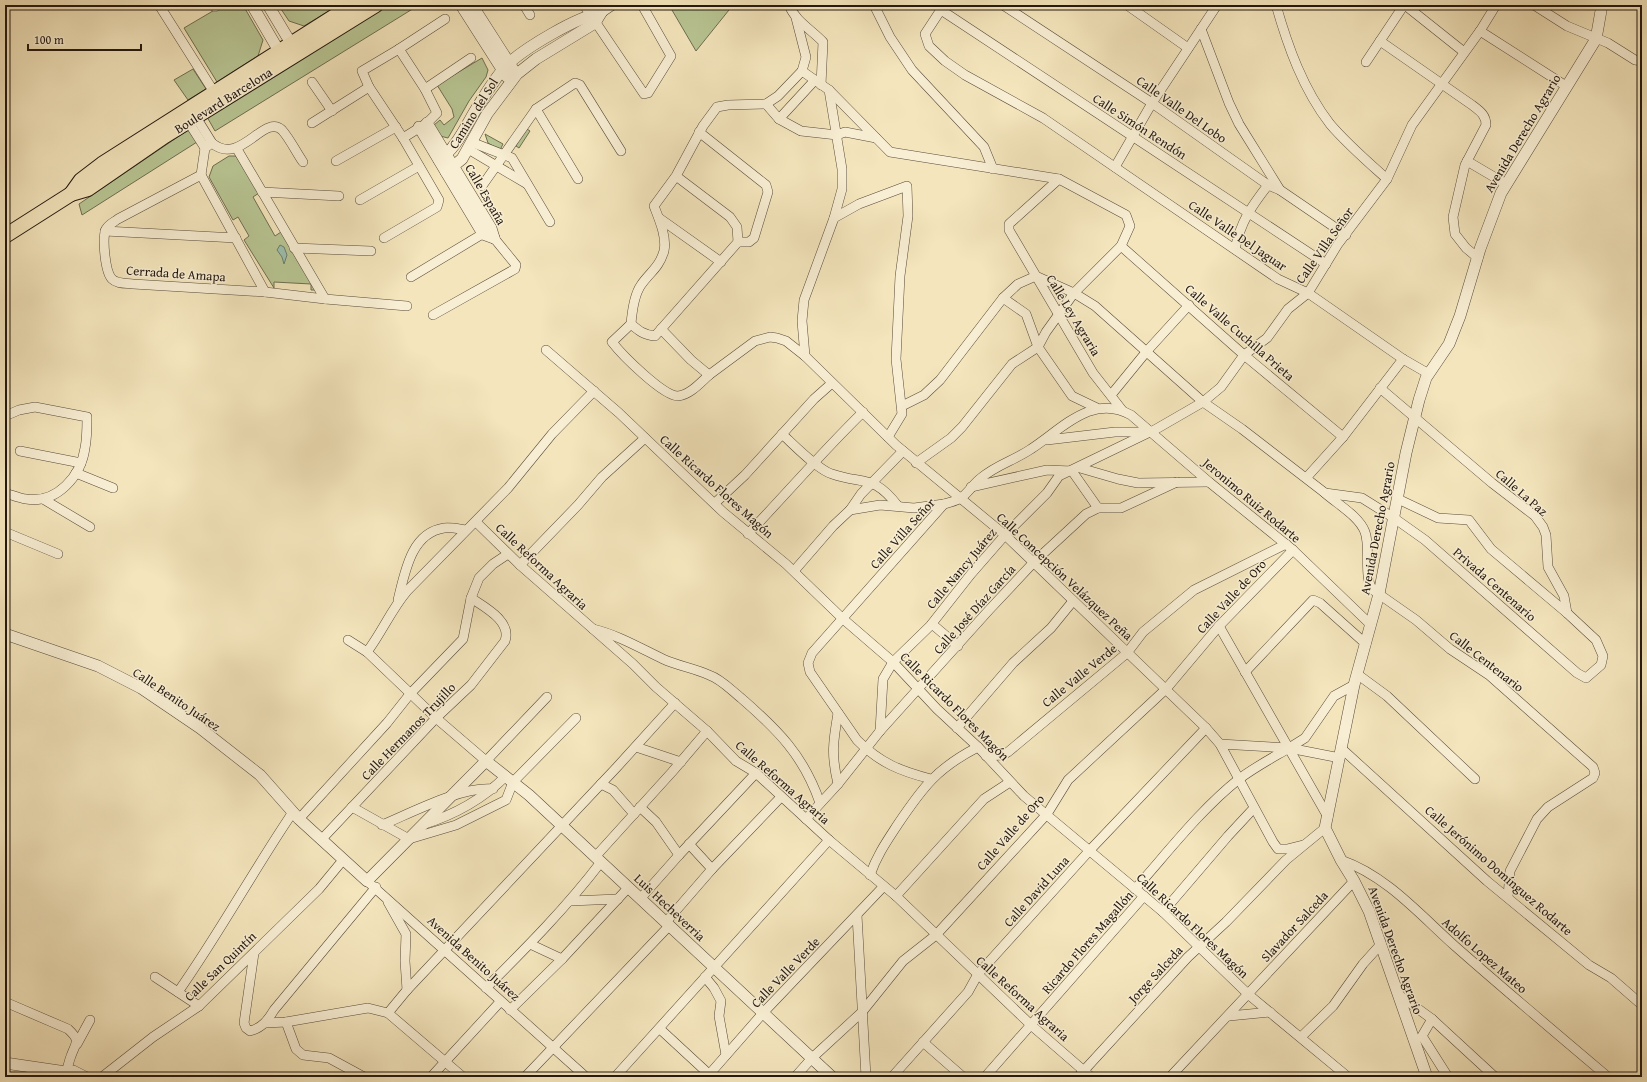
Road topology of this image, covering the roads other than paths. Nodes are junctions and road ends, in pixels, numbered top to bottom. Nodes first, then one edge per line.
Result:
1 (159, 5) edge
2 (252, 5) edge
3 (268, 5) edge
4 (352, 5) edge
5 (376, 5) edge
6 (460, 5) edge
7 (472, 5) edge
8 (524, 5) edge
9 (613, 5) edge
10 (642, 5) edge
11 (789, 5) edge
12 (874, 5) edge
13 (1003, 5) edge
14 (1127, 5) edge
15 (1217, 5) edge
16 (1276, 5) edge
17 (1405, 5) edge
18 (1496, 5) edge
19 (1534, 5) edge
20 (1602, 5) edge
21 (943, 8) edge
22 (593, 14) edge
23 (530, 15) dead end
24 (796, 18) junction
25 (445, 19) dead end
26 (566, 27) junction
27 (1201, 29) junction
28 (1480, 31) junction
29 (571, 37) junction
30 (546, 39) junction
31 (1596, 39) junction
32 (1380, 41) junction
33 (1188, 48) junction
34 (400, 49) junction
35 (552, 49) junction
36 (288, 52) junction
37 (1464, 52) junction
38 (471, 58) dead end
39 (1642, 61) edge
40 (1366, 62) dead end
41 (505, 68) junction
42 (802, 70) junction
43 (514, 78) junction
44 (312, 82) dead end
45 (818, 82) junction
46 (1440, 84) junction
47 (1566, 86) junction
48 (369, 87) junction
49 (425, 88) junction
50 (829, 90) junction
51 (214, 92) junction
52 (1152, 103) junction
53 (766, 104) junction
54 (536, 108) junction
55 (332, 111) junction
56 (189, 115) junction
57 (780, 119) junction
58 (312, 122) dead end
59 (423, 125) junction
60 (396, 127) junction
61 (699, 132) junction
62 (837, 136) junction
63 (1132, 136) junction
64 (403, 138) junction
65 (879, 139) junction
66 (469, 145) junction
67 (208, 146) junction
68 (237, 149) junction
69 (621, 151) dead end
70 (505, 154) junction
71 (443, 158) junction
72 (336, 161) dead end
73 (1467, 161) junction
74 (303, 162) dead end
75 (497, 165) junction
76 (419, 166) junction
77 (1115, 167) junction
78 (450, 169) junction
79 (993, 169) junction
80 (201, 174) junction
81 (676, 176) junction
82 (578, 179) dead end
83 (1387, 179) junction
84 (1058, 180) junction
85 (1506, 184) junction
86 (528, 185) junction
87 (1268, 185) junction
88 (482, 186) dead end
89 (1280, 190) junction
90 (262, 192) junction
91 (339, 196) dead end
92 (360, 200) dead end
93 (1248, 212) junction
94 (659, 218) junction
95 (834, 218) junction
96 (550, 222) dead end
97 (106, 231) junction
98 (489, 233) junction
99 (1346, 235) junction
100 (5, 236) edge
101 (236, 238) junction
102 (384, 238) dead end
103 (738, 242) junction
104 (1121, 246) junction
105 (294, 248) junction
106 (1235, 249) junction
107 (371, 251) dead end
108 (1478, 258) junction
109 (720, 262) junction
110 (1326, 264) junction
111 (1036, 276) junction
112 (411, 277) dead end
113 (265, 292) junction
114 (1308, 292) junction
115 (1074, 293) junction
116 (1003, 298) junction
117 (326, 299) junction
118 (1189, 305) junction
119 (407, 306) dead end
120 (1059, 314) junction
121 (433, 315) dead end
122 (631, 324) junction
123 (661, 329) junction
124 (1038, 347) junction
125 (546, 350) dead end
126 (1146, 351) junction
127 (1244, 355) junction
128 (805, 356) junction
129 (1403, 359) junction
130 (1429, 374) junction
131 (709, 375) junction
132 (832, 383) junction
133 (1380, 388) junction
134 (594, 391) junction
135 (1111, 395) junction
136 (1203, 402) junction
137 (902, 406) junction
138 (1110, 407) joint
139 (1097, 408) junction
140 (1122, 410) junction
141 (863, 412) junction
142 (5, 416) edge
143 (1414, 418) junction
144 (1151, 432) junction
145 (782, 434) junction
146 (888, 437) junction
147 (1342, 437) junction
148 (645, 438) junction
149 (1044, 440) junction
150 (20, 451) dead end
151 (903, 451) junction
152 (81, 463) junction
153 (815, 463) junction
154 (916, 463) junction
155 (1076, 469) junction
156 (76, 473) junction
157 (1307, 477) junction
158 (873, 482) junction
159 (1177, 482) junction
160 (1209, 482) junction
161 (971, 487) junction
162 (113, 488) dead end
163 (5, 493) edge
164 (1325, 493) junction
165 (961, 498) junction
166 (43, 499) junction
167 (1398, 499) junction
168 (715, 503) junction
169 (944, 504) junction
170 (898, 506) junction
171 (1098, 508) junction
172 (850, 510) junction
173 (1394, 518) junction
174 (476, 522) junction
175 (90, 527) dead end
176 (466, 530) junction
177 (5, 532) edge
178 (748, 534) junction
179 (1005, 535) junction
180 (1289, 547) junction
181 (58, 554) dead end
182 (508, 554) junction
183 (1034, 562) junction
184 (520, 565) junction
185 (794, 571) junction
186 (1380, 594) junction
187 (471, 598) junction
188 (1073, 601) junction
189 (397, 603) junction
190 (1567, 613) junction
191 (842, 618) junction
192 (932, 624) junction
193 (1371, 625) junction
194 (1219, 626) junction
195 (592, 629) junction
196 (5, 634) edge
197 (348, 640) dead end
198 (1366, 644) junction
199 (958, 646) junction
200 (366, 652) junction
201 (1127, 653) junction
202 (893, 662) junction
203 (1245, 672) junction
204 (1355, 680) junction
205 (919, 689) junction
206 (1166, 689) junction
207 (410, 694) junction
208 (547, 698) dead end
209 (675, 703) junction
210 (838, 712) junction
211 (436, 718) junction
212 (576, 718) dead end
213 (957, 728) junction
214 (1206, 728) junction
215 (707, 731) junction
216 (880, 731) junction
217 (1220, 744) junction
218 (636, 747) junction
219 (978, 747) junction
220 (1289, 748) junction
221 (866, 749) junction
222 (1341, 754) junction
223 (986, 756) junction
224 (486, 761) junction
225 (681, 762) junction
226 (756, 773) junction
227 (510, 779) junction
228 (931, 779) junction
229 (1239, 779) junction
230 (1475, 779) dead end
231 (1010, 782) junction
232 (601, 784) junction
233 (838, 784) junction
234 (493, 789) junction
235 (781, 797) junction
236 (449, 798) junction
237 (820, 803) junction
238 (352, 807) junction
239 (1254, 808) junction
240 (637, 811) junction
241 (1047, 814) junction
242 (296, 816) junction
243 (1328, 817) junction
244 (806, 819) junction
245 (382, 825) junction
246 (422, 825) junction
247 (561, 826) junction
248 (1325, 828) junction
249 (409, 839) junction
250 (321, 840) junction
251 (829, 840) junction
252 (689, 844) junction
253 (1303, 845) junction
254 (1090, 850) junction
255 (679, 855) junction
256 (343, 860) junction
257 (598, 860) junction
258 (1341, 860) junction
259 (712, 869) junction
260 (870, 875) junction
261 (1354, 881) junction
262 (372, 884) junction
263 (883, 887) junction
264 (628, 888) junction
265 (1135, 889) junction
266 (383, 894) junction
267 (896, 896) junction
268 (1144, 896) junction
269 (1508, 896) junction
270 (618, 899) junction
271 (640, 899) junction
272 (570, 901) junction
273 (1163, 912) junction
274 (857, 915) junction
275 (668, 924) junction
276 (936, 935) junction
277 (530, 944) junction
278 (1381, 944) junction
279 (1200, 947) junction
280 (444, 952) junction
281 (254, 953) junction
282 (562, 959) junction
283 (714, 966) junction
284 (978, 974) junction
285 (704, 977) junction
286 (155, 978) dead end
287 (486, 988) junction
288 (408, 990) junction
289 (178, 992) junction
290 (1249, 995) junction
291 (1399, 995) junction
292 (5, 1002) edge
293 (500, 1002) junction
294 (1642, 1005) edge
295 (200, 1006) junction
296 (510, 1010) junction
297 (862, 1012) junction
298 (1270, 1012) junction
299 (388, 1013) junction
300 (763, 1013) junction
301 (1229, 1016) junction
302 (1432, 1019) junction
303 (90, 1020) dead end
304 (286, 1022) junction
305 (266, 1023) junction
306 (1032, 1025) junction
307 (660, 1029) junction
308 (1422, 1036) junction
309 (1301, 1037) junction
310 (923, 1042) junction
311 (77, 1044) junction
312 (1415, 1047) junction
313 (553, 1048) junction
314 (726, 1055) junction
315 (812, 1058) junction
316 (5, 1062) edge
317 (446, 1062) junction
318 (66, 1072) junction
319 (1084, 1075) edge
320 (709, 1076) edge
321 (85, 1077) edge
322 (102, 1077) edge
323 (364, 1077) edge
324 (431, 1077) edge
325 (463, 1077) edge
326 (525, 1077) edge
327 (586, 1077) edge
328 (615, 1077) edge
329 (795, 1077) edge
330 (832, 1077) edge
331 (866, 1077) edge
332 (892, 1077) edge
333 (963, 1077) edge
334 (985, 1077) edge
335 (1170, 1077) edge
336 (1348, 1077) edge
337 (1427, 1077) edge
338 (1448, 1077) edge
339 (1495, 1077) edge
340 (1608, 1077) edge

1 - 51 street
2 - 36 street
3 - 36 street
4 - 36 main road, Boulevard Barcelona
5 - 36 main road, Boulevard Barcelona
6 - 41 street
7 - 41 street
8 - 23 street
9 - 22 street, Camino del Sol
10 - 22 street
11 - 24 street
12 - 79 street
13 - 52 street, Calle Valle Del Lobo
14 - 33 street
15 - 27 street
16 - 83 street
17 - 32 street
17 - 37 street
18 - 28 street, Calle Villa Señor
19 - 31 street
20 - 31 street, Avenida Derecho Agrario
21 - 63 street, Calle Simón Rendón
21 - 77 street
22 - 26 street, Camino del Sol
22 - 29 street, Camino del Sol
24 - 42 street
24 - 45 street
25 - 34 street
26 - 29 street
26 - 30 street, Camino del Sol
27 - 33 street
27 - 89 street
28 - 37 street, Calle Villa Señor
28 - 47 street
29 - 35 street, Camino del Sol
30 - 35 street
30 - 41 street, Camino del Sol
31 - 39 street
31 - 47 street, Avenida Derecho Agrario
32 - 40 street
32 - 46 street
33 - 52 street
34 - 48 street
34 - 49 street
35 - 43 street, Camino del Sol
36 - 51 main road, Boulevard Barcelona
36 - 56 main road, Boulevard Barcelona
37 - 46 street, Calle Villa Señor
38 - 49 street
41 - 43 street
41 - 71 street, Camino del Sol
42 - 45 street
42 - 53 street
43 - 66 street, Camino del Sol
44 - 55 street
45 - 50 street
45 - 57 street
46 - 73 street
46 - 83 street, Calle Villa Señor
47 - 85 street, Avenida Derecho Agrario
48 - 55 street
48 - 60 street
49 - 59 street
50 - 62 street
50 - 65 street
51 - 56 main road, Boulevard Barcelona
52 - 63 street
52 - 87 street, Calle Valle Del Lobo
53 - 57 street
53 - 61 street
54 - 69 street
54 - 70 street
54 - 82 street
55 - 58 street
56 - 67 street
56 - 100 main road, Boulevard Barcelona
57 - 62 street
59 - 64 street
59 - 71 street, Calle España
60 - 64 street
60 - 72 street
61 - 81 street
61 - 103 street
62 - 65 street
62 - 95 street
63 - 77 street
63 - 93 street, Calle Simón Rendón
64 - 76 street
65 - 79 street
66 - 70 street
66 - 75 street
66 - 78 street, Camino del Sol
67 - 68 street
67 - 80 street
68 - 74 street
68 - 90 street
70 - 75 street
70 - 86 street
71 - 78 street, Calle España
73 - 85 street
73 - 108 street
75 - 86 street
75 - 88 street
76 - 92 street
76 - 102 street
77 - 106 street, Calle Valle Del Jaguar
78 - 98 street, Calle España
79 - 84 street
80 - 97 street
80 - 101 street
81 - 94 street
81 - 103 street
83 - 99 street, Calle Villa Señor
84 - 104 street
84 - 111 street, Calle Ley Agraria
85 - 108 street, Avenida Derecho Agrario
86 - 96 street
87 - 89 street, Calle Valle Del Lobo
87 - 93 street
89 - 99 street, Calle Valle Del Lobo
90 - 91 street
90 - 105 street
93 - 106 street
93 - 110 street, Calle Simón Rendón
94 - 109 street
94 - 122 street
95 - 128 street
95 - 137 street
97 - 101 street
97 - 113 street, Cerrada de Amapa
98 - 112 street
98 - 121 street, Calle España
99 - 110 street, Calle Villa Señor
101 - 113 street
103 - 109 street
104 - 115 street
104 - 118 street, Calle Valle Cuchilla Prieta
105 - 107 street
105 - 117 street
106 - 114 street, Calle Valle Del Jaguar
108 - 130 street, Avenida Derecho Agrario
109 - 123 street
110 - 114 street, Calle Villa Señor
111 - 115 street
111 - 116 street
111 - 120 street, Calle Ley Agraria
113 - 117 street, Cerrada de Amapa
114 - 127 street, Calle Villa Señor
114 - 129 street, Calle Valle Del Jaguar
115 - 120 street
115 - 126 street, Calle Centenario
116 - 124 street
116 - 137 street
117 - 119 street, Cerrada de Amapa
118 - 126 street
118 - 127 street, Calle Valle Cuchilla Prieta
120 - 124 street
120 - 135 street, Calle Ley Agraria
122 - 123 street
122 - 131 street
123 - 131 street
124 - 139 street
124 - 154 street
125 - 134 street, Calle Ricardo Flores Magón
126 - 135 street
126 - 136 street, Calle Centenario
127 - 136 street, Calle Villa Señor
127 - 147 street, Calle Valle Cuchilla Prieta
128 - 131 street, Calle Concepción Velázquez Peña
128 - 132 street, Calle Concepción Velázquez Peña
129 - 130 street, Calle Valle Del Jaguar
129 - 133 street
130 - 143 street, Avenida Derecho Agrario
132 - 141 street, Calle Concepción Velázquez Peña
132 - 145 street
133 - 143 street, Calle La Paz
133 - 147 street
134 - 148 street, Calle Ricardo Flores Magón
134 - 174 street
135 - 140 street, Calle Ley Agraria
136 - 144 street, Calle Villa Señor
136 - 157 street, Calle Centenario
137 - 146 street
138 - 139 street, Calle Villa Señor
138 - 140 street, Jeronimo Ruiz Rodarte
139 - 149 street, Calle Villa Señor
140 - 144 street, Jeronimo Ruiz Rodarte
141 - 146 street, Calle Concepción Velázquez Peña
141 - 153 street
142 - 152 street
143 - 167 street, Avenida Derecho Agrario
143 - 190 street, Calle La Paz
144 - 149 street, Calle Villa Señor
144 - 155 street, Calle Nancy Juárez
144 - 160 street, Jeronimo Ruiz Rodarte
145 - 153 street
145 - 168 street
146 - 151 street, Calle Concepción Velázquez Peña
147 - 157 street
148 - 168 street, Calle Ricardo Flores Magón
148 - 184 street
149 - 161 street, Calle Villa Señor
150 - 152 street
151 - 154 street, Calle Concepción Velázquez Peña
151 - 158 street
152 - 156 street
153 - 158 street
153 - 178 street
154 - 165 street, Calle Concepción Velázquez Peña
155 - 159 street
155 - 161 street
155 - 171 street
155 - 179 street, Calle Nancy Juárez
156 - 162 street
156 - 166 street
157 - 164 street, Calle Centenario
158 - 170 street
158 - 172 street
159 - 160 street
159 - 171 street
160 - 180 street, Jeronimo Ruiz Rodarte
161 - 165 street, Calle Villa Señor
163 - 166 street
164 - 173 street, Privada Centenario
164 - 186 street, Calle Centenario
165 - 169 street, Calle Villa Señor
165 - 179 street, Calle Concepción Velázquez Peña
166 - 175 street
167 - 173 street, Avenida Derecho Agrario
167 - 190 street
168 - 178 street, Calle Ricardo Flores Magón
169 - 170 street
169 - 191 street, Calle Villa Señor
170 - 172 street
171 - 183 street, Calle José Díaz García
172 - 185 street
173 - 186 street, Avenida Derecho Agrario
173 - 190 street, Privada Centenario
174 - 176 street
174 - 182 street, Calle Reforma Agraria
176 - 189 street
176 - 189 street
177 - 181 street
178 - 185 street, Calle Ricardo Flores Magón
179 - 183 street, Calle Concepción Velázquez Peña
179 - 192 street, Calle Nancy Juárez
180 - 193 street, Jeronimo Ruiz Rodarte
180 - 194 street, Calle Valle de Oro
180 - 201 street, Calle Valle Verde
182 - 184 street, Calle Reforma Agraria
182 - 187 street
183 - 188 street, Calle Concepción Velázquez Peña
183 - 199 street, Calle José Díaz García
184 - 195 street, Calle Reforma Agraria
185 - 191 street, Calle Ricardo Flores Magón
186 - 193 street, Avenida Derecho Agrario
186 - 269 street, Calle Centenario
187 - 207 street
187 - 211 street, Calle Hermanos Trujillo
188 - 201 street, Calle Concepción Velázquez Peña
188 - 213 street
189 - 200 street
191 - 202 street, Calle Ricardo Flores Magón
191 - 210 street, Calle Villa Señor
192 - 199 street
192 - 202 street, Calle Nancy Juárez
193 - 198 street, Avenida Derecho Agrario
194 - 203 street
194 - 206 street, Calle Valle de Oro
195 - 209 street, Calle Reforma Agraria
195 - 237 street
196 - 242 street, Calle Benito Juárez
197 - 200 street
198 - 203 street
198 - 204 street, Avenida Derecho Agrario
199 - 205 street, Calle José Díaz García
200 - 207 street
201 - 206 street, Calle Concepción Velázquez Peña
201 - 223 street, Calle Valle Verde
202 - 205 street, Calle Ricardo Flores Magón
202 - 216 street, Calle Nancy Juárez
203 - 220 street
204 - 220 street
204 - 222 street, Avenida Derecho Agrario
204 - 230 street
205 - 213 street, Calle Ricardo Flores Magón
205 - 216 street, Calle José Díaz García
206 - 214 street, Calle Concepción Velázquez Peña
206 - 241 street, Calle Valle de Oro
207 - 211 street
207 - 242 street
208 - 224 street
209 - 215 street, Calle Reforma Agraria
209 - 218 street
210 - 221 street
210 - 233 street
211 - 224 street
211 - 238 street, Calle Hermanos Trujillo
212 - 227 street
213 - 219 street, Calle Ricardo Flores Magón
214 - 217 street, Calle Concepción Velázquez Peña
214 - 254 street, Calle David Luna
215 - 225 street
215 - 226 street, Calle Reforma Agraria
216 - 221 street, Calle José Díaz García
217 - 220 street
217 - 229 street, Calle Concepción Velázquez Peña
218 - 225 street
218 - 232 street
219 - 223 street, Calle Ricardo Flores Magón
219 - 228 street
220 - 222 street
220 - 229 street
220 - 243 street
221 - 228 street
221 - 233 street, Calle José Díaz García
222 - 243 street, Avenida Derecho Agrario
222 - 269 street, Calle Jerónimo Domínguez Rodarte
223 - 231 street, Calle Ricardo Flores Magón
224 - 227 street, Luis Hecheverria
224 - 236 street
225 - 240 street
226 - 235 street, Calle Reforma Agraria
226 - 252 street
227 - 234 street
227 - 247 street, Luis Hecheverria
227 - 249 street
228 - 260 street
229 - 239 street, Calle Concepción Velázquez Peña
229 - 265 street
231 - 241 street, Calle Ricardo Flores Magón
231 - 267 street
232 - 240 street
232 - 247 street
233 - 237 street, Calle José Díaz García
234 - 236 street
234 - 246 street
235 - 244 street, Calle Reforma Agraria
235 - 259 street
236 - 245 street
236 - 246 street
237 - 244 street, Calle José Díaz García
238 - 245 street
238 - 250 street, Calle Hermanos Trujillo
239 - 253 street, Calle Concepción Velázquez Peña
239 - 273 street
240 - 255 street
240 - 257 street
241 - 254 street, Calle Ricardo Flores Magón
241 - 276 street, Calle Valle de Oro
242 - 250 street, Calle Benito Juárez
242 - 289 street
243 - 248 street, Avenida Derecho Agrario
244 - 251 street, Calle Reforma Agraria
245 - 249 street
246 - 249 street
247 - 257 street, Luis Hecheverria
247 - 280 street
248 - 253 street, Jorge Salceda
248 - 258 street, Avenida Derecho Agrario
249 - 262 street
250 - 256 street, Calle Benito Juárez
251 - 260 street, Calle Reforma Agraria
251 - 283 street
252 - 255 street
252 - 259 street
253 - 279 street, Jorge Salceda
254 - 265 street, Calle Ricardo Flores Magón
254 - 284 street, Calle David Luna
255 - 271 street
256 - 262 street, Avenida Benito Juárez
256 - 281 street, Calle San Quintín
257 - 264 street, Luis Hecheverria
257 - 272 street
258 - 261 street, Avenida Derecho Agrario
258 - 340 street, Adolfo Lopez Mateo
259 - 275 street
260 - 263 street, Calle Reforma Agraria
261 - 278 street, Avenida Derecho Agrario
261 - 290 street, Slavador Salceda
262 - 266 street, Avenida Benito Juárez
262 - 305 street
263 - 267 street, Calle Reforma Agraria
263 - 274 street, Calle Valle Verde
264 - 270 street
264 - 271 street, Luis Hecheverria
265 - 268 street, Calle Ricardo Flores Magón
266 - 280 street, Avenida Benito Juárez
266 - 288 street
267 - 276 street, Calle Reforma Agraria
268 - 273 street, Calle Ricardo Flores Magón
268 - 306 street, Ricardo Flores Magallón
269 - 294 street, Calle Jerónimo Domínguez Rodarte
270 - 272 street
270 - 282 street
271 - 275 street, Luis Hecheverria
272 - 277 street
273 - 279 street, Calle Ricardo Flores Magón
274 - 297 street
274 - 300 street, Calle Valle Verde
275 - 283 street, Luis Hecheverria
275 - 313 street
276 - 284 street, Calle Reforma Agraria
276 - 297 street, Calle Valle de Oro
277 - 282 street
277 - 287 street
278 - 291 street, Avenida Derecho Agrario
278 - 309 street
279 - 290 street, Calle Ricardo Flores Magón
279 - 319 street, Jorge Salceda
280 - 287 street, Avenida Benito Juárez
280 - 288 street
281 - 295 street, Calle San Quintín
281 - 305 street
282 - 296 street
283 - 285 street
283 - 300 street, Luis Hecheverria
284 - 306 street, Calle Reforma Agraria
284 - 310 street, Calle David Luna
285 - 307 street
285 - 314 street
286 - 289 street
287 - 293 street, Avenida Benito Juárez
288 - 299 street
289 - 295 street
290 - 298 street, Calle Ricardo Flores Magón
290 - 301 street, Slavador Salceda
291 - 302 street
291 - 312 street, Avenida Derecho Agrario
292 - 311 street
293 - 296 street, Avenida Benito Juárez
293 - 317 street
295 - 322 street, Calle San Quintín
296 - 313 street, Avenida Benito Juárez
297 - 315 street, Calle Valle de Oro
297 - 331 street
298 - 301 street
298 - 309 street, Calle Ricardo Flores Magón
299 - 304 street
299 - 317 street
300 - 314 street, Calle Valle Verde
300 - 315 street, Luis Hecheverria
301 - 335 street, Slavador Salceda
302 - 308 street
302 - 339 street
303 - 311 street
304 - 305 street
304 - 323 street
306 - 319 street, Calle Reforma Agraria
306 - 334 street, Ricardo Flores Magallón
307 - 320 street
307 - 328 street
308 - 312 street
308 - 338 street
309 - 336 street, Calle Ricardo Flores Magón
310 - 332 street, Calle David Luna
310 - 333 street
311 - 318 street
312 - 337 street, Avenida Derecho Agrario
313 - 326 street
313 - 327 street, Avenida Benito Juárez
314 - 320 street, Calle Valle Verde
315 - 329 street, Calle Valle de Oro
315 - 330 street, Luis Hecheverria
316 - 318 street
317 - 324 street
317 - 325 street
318 - 321 street

